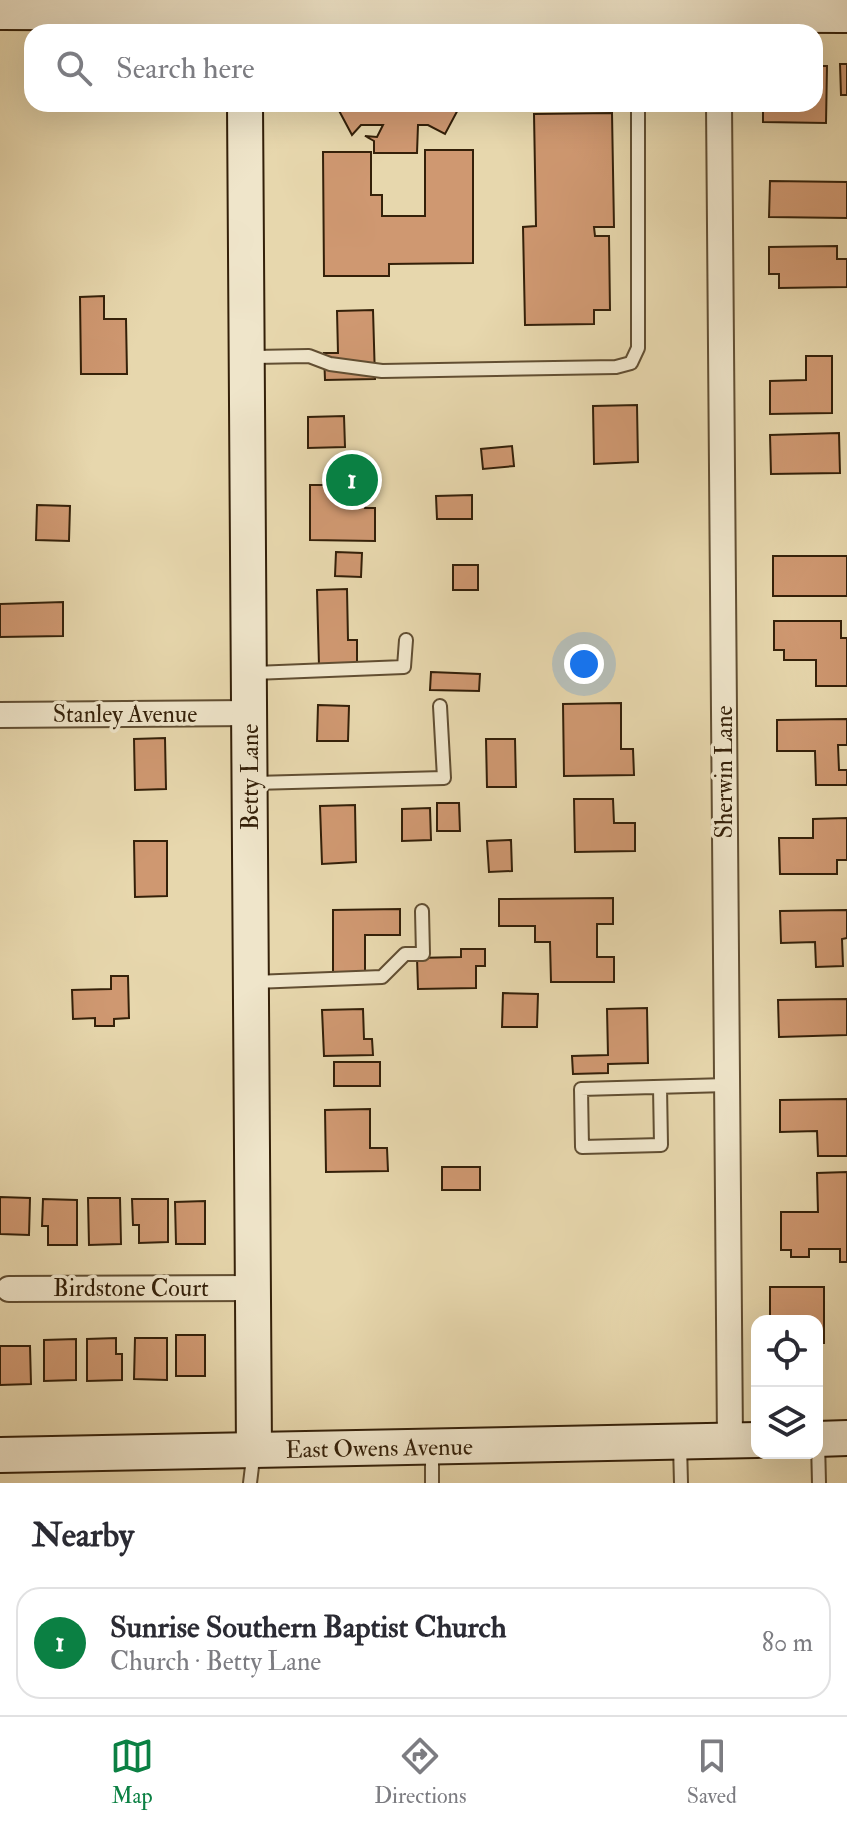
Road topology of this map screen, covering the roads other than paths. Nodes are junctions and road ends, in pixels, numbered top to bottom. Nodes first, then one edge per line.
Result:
1 (135, 6) edge
2 (843, 10) edge
3 (0, 12) edge
4 (244, 22) edge
5 (718, 23) edge
6 (245, 112) edge
7 (638, 112) edge
8 (719, 112) edge
9 (247, 357) junction
10 (406, 640) dead end
11 (249, 673) junction
12 (440, 706) dead end
13 (250, 713) junction
14 (0, 715) edge
15 (250, 783) junction
16 (422, 911) dead end
17 (251, 982) junction
18 (727, 1085) junction
19 (660, 1087) junction
20 (253, 1288) junction
21 (9, 1289) dead end
22 (847, 1438) edge
23 (823, 1439) edge
24 (744, 1440) edge
25 (680, 1441) junction
26 (432, 1446) junction
27 (0, 1455) edge
28 (818, 1459) edge
29 (180, 1467) edge
30 (252, 1467) edge
31 (432, 1483) edge
32 (681, 1483) edge
33 (819, 1483) edge

1 - 3 street
1 - 4 street
2 - 5 street
4 - 5 street
6 - 9 street, Betty Lane
7 - 9 lane
8 - 18 street, Sherwin Lane
9 - 11 street, Betty Lane
10 - 11 lane
11 - 13 street, Betty Lane
12 - 15 lane
13 - 14 street, Stanley Avenue
13 - 15 street, Betty Lane
15 - 17 street, Betty Lane
16 - 17 lane
17 - 20 street, Betty Lane
18 - 19 lane
18 - 24 street, Sherwin Lane
19 - 19 lane
20 - 21 street, Birdstone Court
20 - 30 street, Betty Lane
22 - 23 street
24 - 25 street, East Owens Avenue
25 - 26 street, East Owens Avenue
25 - 32 lane
26 - 30 street, East Owens Avenue
26 - 31 lane
27 - 29 street, East Owens Avenue
28 - 33 lane
29 - 30 street, East Owens Avenue

